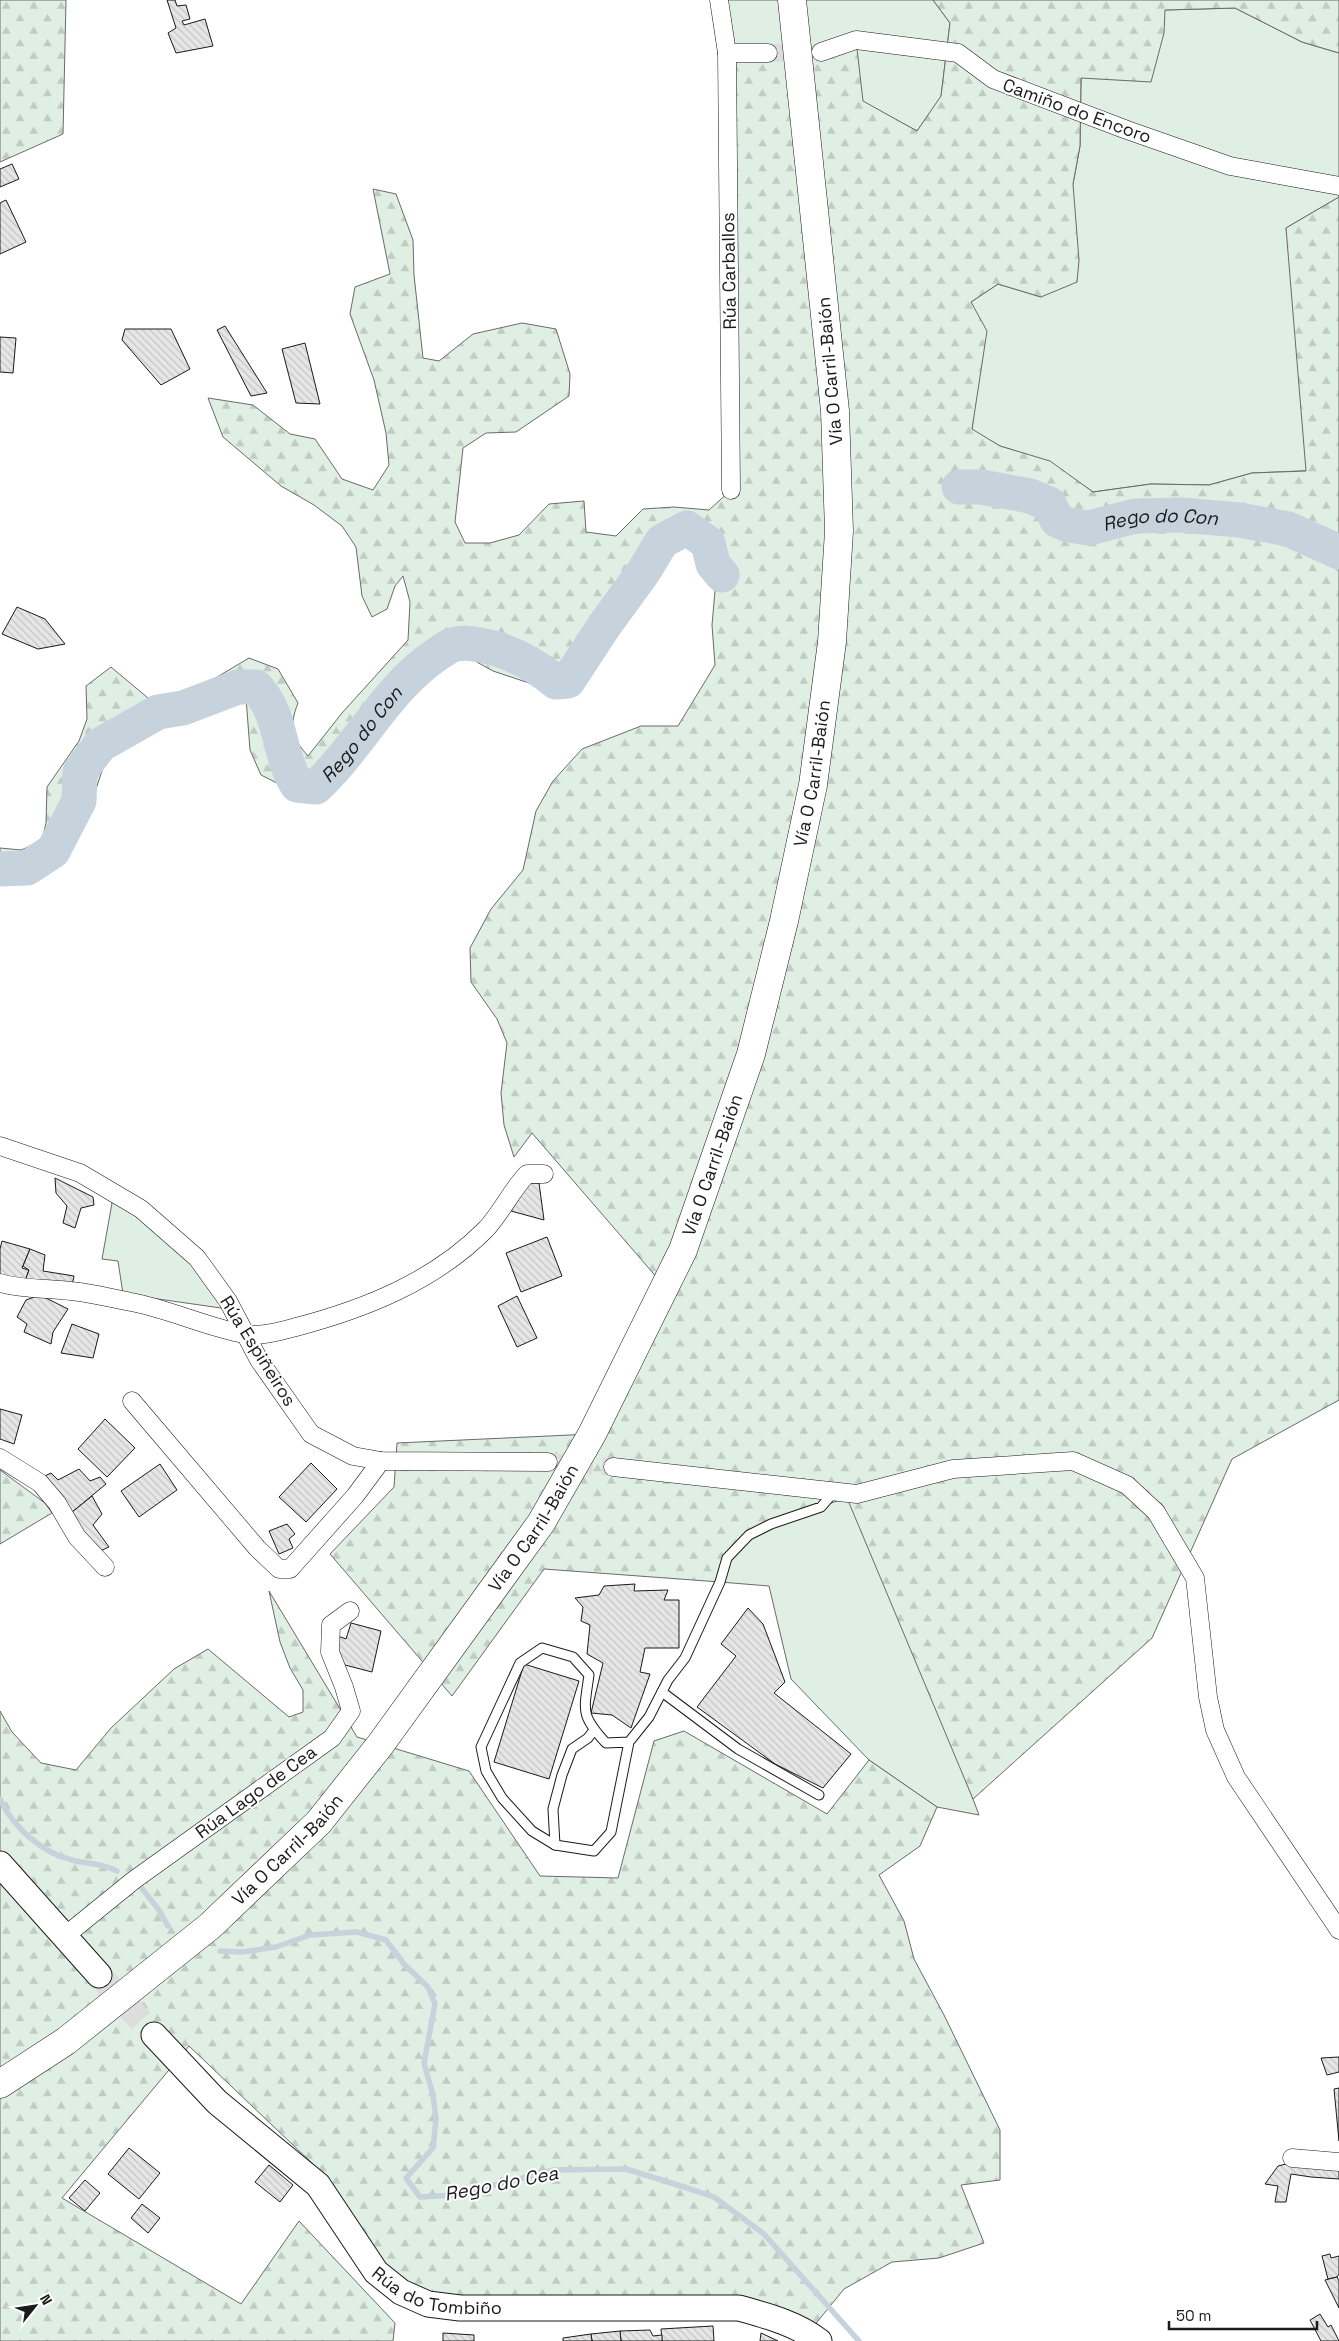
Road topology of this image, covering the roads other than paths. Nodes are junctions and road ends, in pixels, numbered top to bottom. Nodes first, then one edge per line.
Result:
1 (719, 0) edge
2 (792, 0) edge
3 (821, 52) tunnel mouth
4 (727, 53) junction
5 (768, 53) tunnel mouth
6 (1339, 186) edge
7 (731, 490) dead end
8 (0, 1146) edge
9 (544, 1174) dead end
10 (0, 1283) edge
11 (246, 1335) junction
12 (132, 1401) dead end
13 (0, 1458) edge
14 (381, 1461) junction
15 (548, 1462) tunnel mouth
16 (613, 1467) tunnel mouth
17 (835, 1492) junction
18 (105, 1567) dead end
19 (350, 1611) dead end
20 (662, 1692) junction
21 (594, 1730) junction
22 (629, 1742) junction
23 (818, 1795) dead end
24 (555, 1845) junction
25 (0, 1864) edge
26 (1339, 1930) edge
27 (65, 1936) junction
28 (100, 1975) tunnel mouth
29 (154, 2035) tunnel mouth
30 (0, 2084) edge
31 (1292, 2158) dead end
32 (1339, 2162) edge
33 (819, 2341) edge

1 - 4 street, Rúa Carballos
2 - 30 highway, Vía O Carril-Baión
3 - 6 street, Camiño do Encoro
4 - 5 street
4 - 7 street, Rúa Carballos
8 - 11 street, Rúa Espiñeiros
9 - 11 street
10 - 11 street
11 - 14 street, Rúa Espiñeiros
12 - 14 street
13 - 18 street
14 - 15 street, Rúa Espiñeiros
16 - 17 street
17 - 20 lane
17 - 26 street
19 - 27 street, Rúa Lago de Cea
20 - 22 lane
20 - 23 lane
21 - 22 lane
21 - 24 lane
21 - 24 lane
22 - 24 lane
25 - 27 street
27 - 28 street
29 - 33 street, Rúa do Tombiño
31 - 32 street

